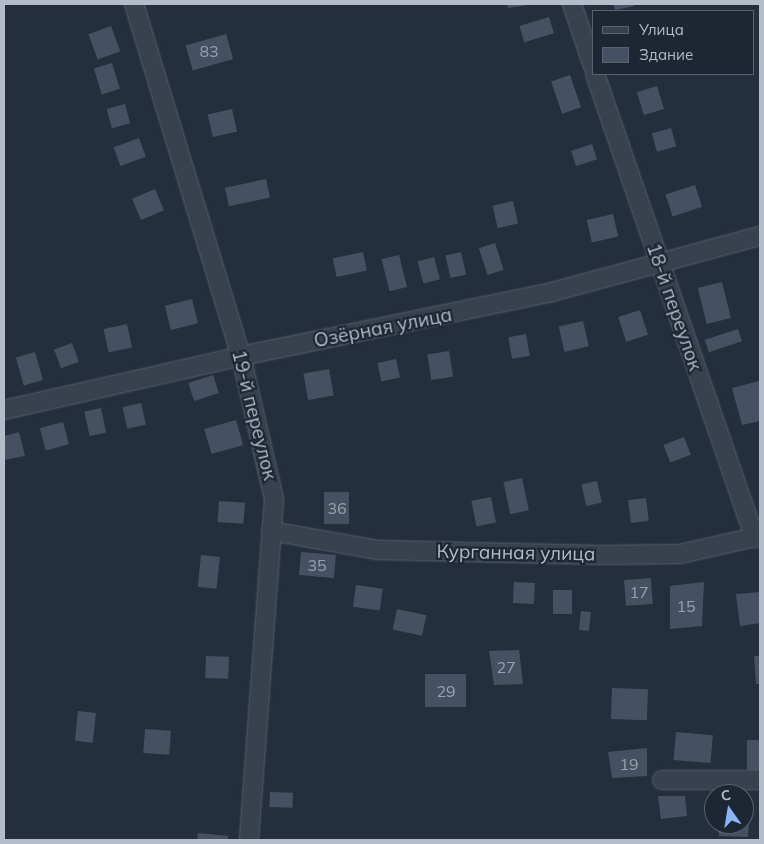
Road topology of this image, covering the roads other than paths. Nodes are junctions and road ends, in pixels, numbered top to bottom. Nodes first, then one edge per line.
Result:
1 (134, 4) edge
2 (572, 4) edge
3 (592, 63) edge
4 (595, 75) edge
5 (760, 236) edge
6 (658, 263) junction
7 (241, 356) junction
8 (4, 410) edge
9 (271, 530) junction
10 (758, 537) edge
11 (662, 780) dead end
12 (760, 780) edge
13 (249, 840) edge

1 - 7 street, 19-й переулок
2 - 3 street
4 - 6 street, 18-й переулок
5 - 6 street, Озёрная улица
6 - 7 street, Озёрная улица
6 - 10 street, 18-й переулок
7 - 8 street, Озёрная улица
7 - 9 street, 19-й переулок
9 - 10 street, Курганная улица
9 - 13 street, 19-й переулок
11 - 12 street

